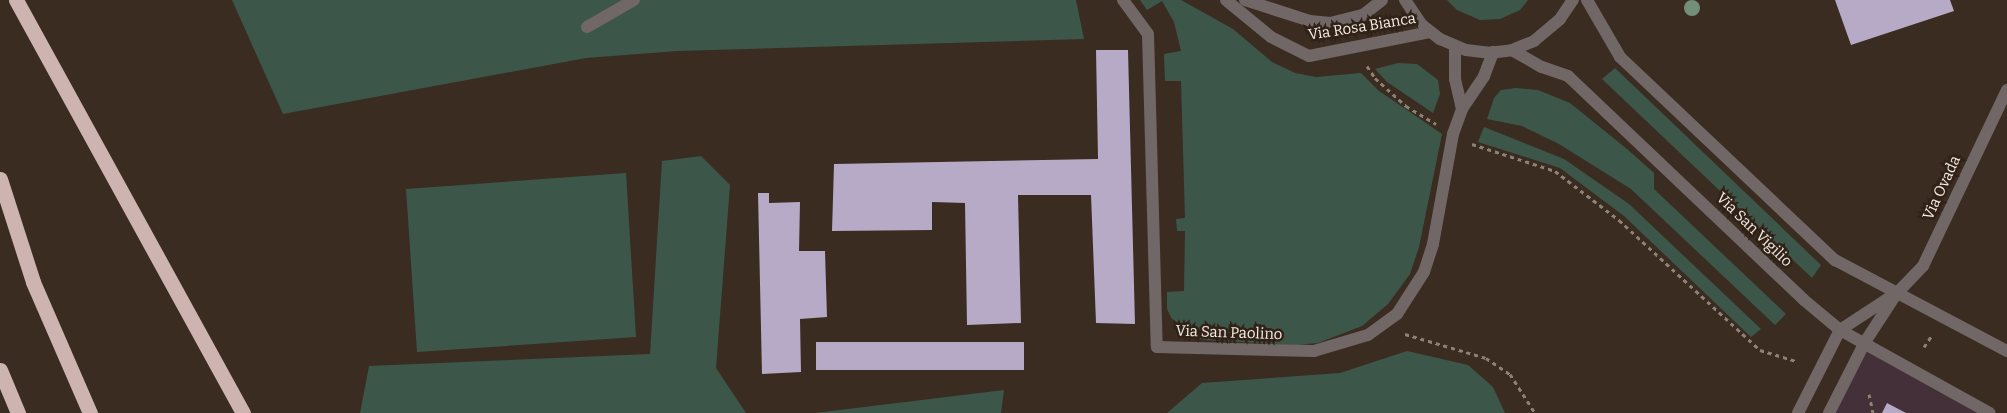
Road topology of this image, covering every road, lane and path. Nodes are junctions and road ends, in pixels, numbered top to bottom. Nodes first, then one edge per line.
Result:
1 (16, 0) edge
2 (634, 0) edge
3 (1123, 0) edge
4 (1226, 0) edge
5 (1245, 0) edge
6 (1382, 0) edge
7 (1405, 0) edge
8 (1573, 0) edge
9 (1587, 0) edge
10 (587, 27) dead end
11 (1430, 32) junction
12 (1455, 47) junction
13 (1512, 50) junction
14 (1493, 52) junction
15 (1368, 66) dead end
16 (2007, 90) edge
17 (1462, 109) junction
18 (1442, 128) dead end
19 (1476, 147) dead end
20 (0, 180) edge
21 (1896, 293) junction
22 (1381, 326) junction
23 (1840, 330) junction
24 (1932, 335) dead end
25 (1865, 342) junction
26 (1924, 347) dead end
27 (2007, 351) edge
28 (1796, 361) dead end
29 (0, 370) edge
30 (1870, 394) dead end
31 (18, 413) edge
32 (90, 413) edge
33 (243, 413) edge
34 (1535, 413) edge
35 (1798, 413) edge
36 (1829, 413) edge
37 (1873, 413) edge
38 (1990, 413) edge

1 - 33 highway
2 - 10 street
3 - 22 street, Via San Paolino
4 - 11 street, Via Rosa Bianca
5 - 6 street, Via Rosa Bianca
7 - 11 street
8 - 13 street
9 - 21 street
11 - 12 street
12 - 14 street
12 - 17 street
13 - 14 street
13 - 23 street, Via San Vigilio
14 - 17 street, Via San Paolino
15 - 18 path
16 - 21 street, Via Ovada
17 - 22 street, Via San Paolino
19 - 28 path
20 - 32 highway
21 - 23 street
21 - 25 street
21 - 27 street
22 - 34 path
23 - 25 street, Via San Vigilio
23 - 35 street
24 - 26 path
25 - 36 street
25 - 38 street, Via San Vigilio
29 - 31 highway
30 - 37 path

